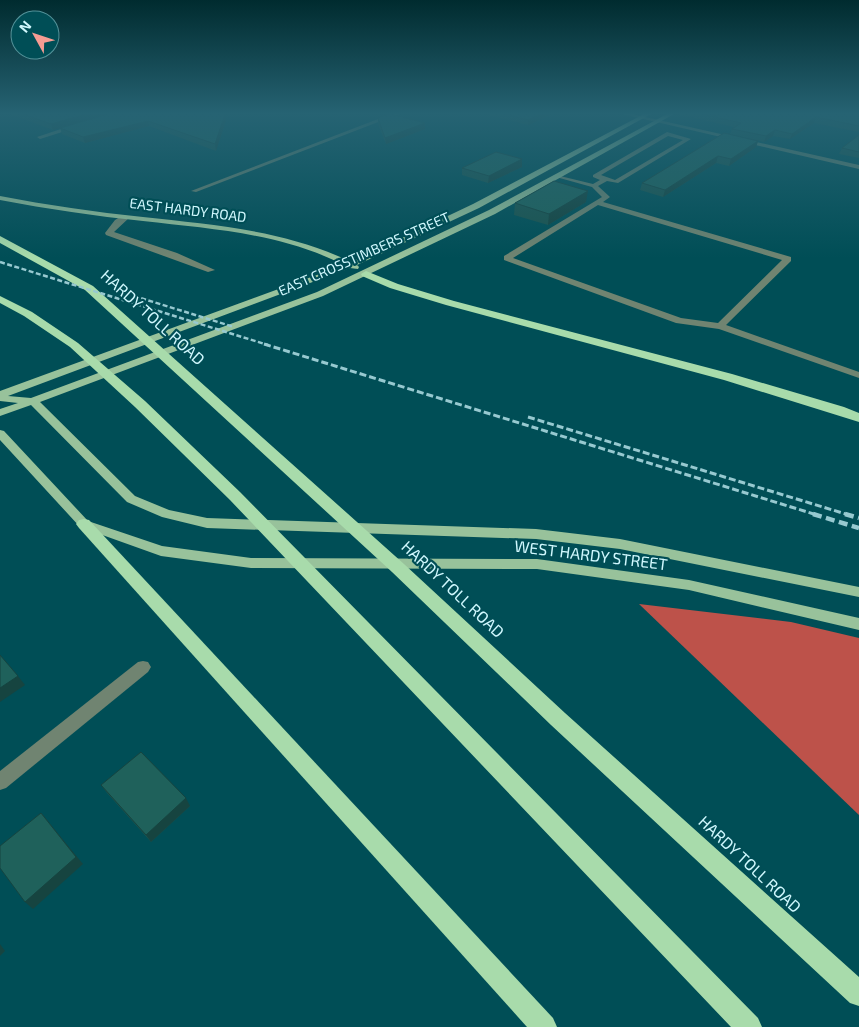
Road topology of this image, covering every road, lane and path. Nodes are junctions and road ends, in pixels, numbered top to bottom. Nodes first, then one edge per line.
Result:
1 (270, 162) edge
2 (559, 162) edge
3 (583, 162) edge
4 (619, 162) edge
5 (650, 162) edge
6 (837, 162) edge
7 (859, 167) edge
8 (540, 172) junction
9 (558, 176) junction
10 (606, 179) junction
11 (594, 186) junction
12 (194, 191) dead end
13 (0, 198) edge
14 (598, 203) junction
15 (476, 206) junction
16 (492, 212) junction
17 (126, 217) junction
18 (0, 240) edge
19 (350, 265) junction
20 (211, 270) dead end
21 (366, 274) junction
22 (0, 299) edge
23 (720, 326) junction
24 (859, 374) edge
25 (0, 396) edge
26 (33, 401) junction
27 (0, 413) edge
28 (859, 418) edge
29 (0, 433) edge
30 (84, 524) junction
31 (859, 592) edge
32 (859, 624) edge
33 (143, 667) dead end
34 (0, 782) edge
35 (859, 994) edge
36 (544, 1027) edge
37 (749, 1027) edge

1 - 12 street
2 - 8 main road, EAST CROSSTIMBERS STREET
3 - 9 main road, EAST CROSSTIMBERS STREET
4 - 10 street
5 - 10 street
6 - 7 street
8 - 9 main road
8 - 15 main road, EAST CROSSTIMBERS STREET
9 - 11 street
9 - 16 main road, EAST CROSSTIMBERS STREET
10 - 11 street
11 - 14 street
13 - 17 main road, EAST HARDY ROAD
14 - 23 street
14 - 23 street
15 - 16 main road
15 - 19 main road, EAST CROSSTIMBERS STREET
16 - 21 main road, EAST CROSSTIMBERS STREET
17 - 19 main road, EAST HARDY ROAD
17 - 20 street
18 - 35 highway, HARDY TOLL ROAD
19 - 21 main road, EAST HARDY ROAD
19 - 25 main road, EAST CROSSTIMBERS STREET
21 - 26 main road, EAST CROSSTIMBERS STREET
21 - 28 highway
22 - 37 highway
23 - 24 street
25 - 26 main road
26 - 27 main road, EAST CROSSTIMBERS STREET
26 - 31 main road, WEST HARDY STREET
29 - 30 main road, WEST HARDY STREET
30 - 32 main road, WEST HARDY STREET
30 - 36 highway
33 - 34 street

